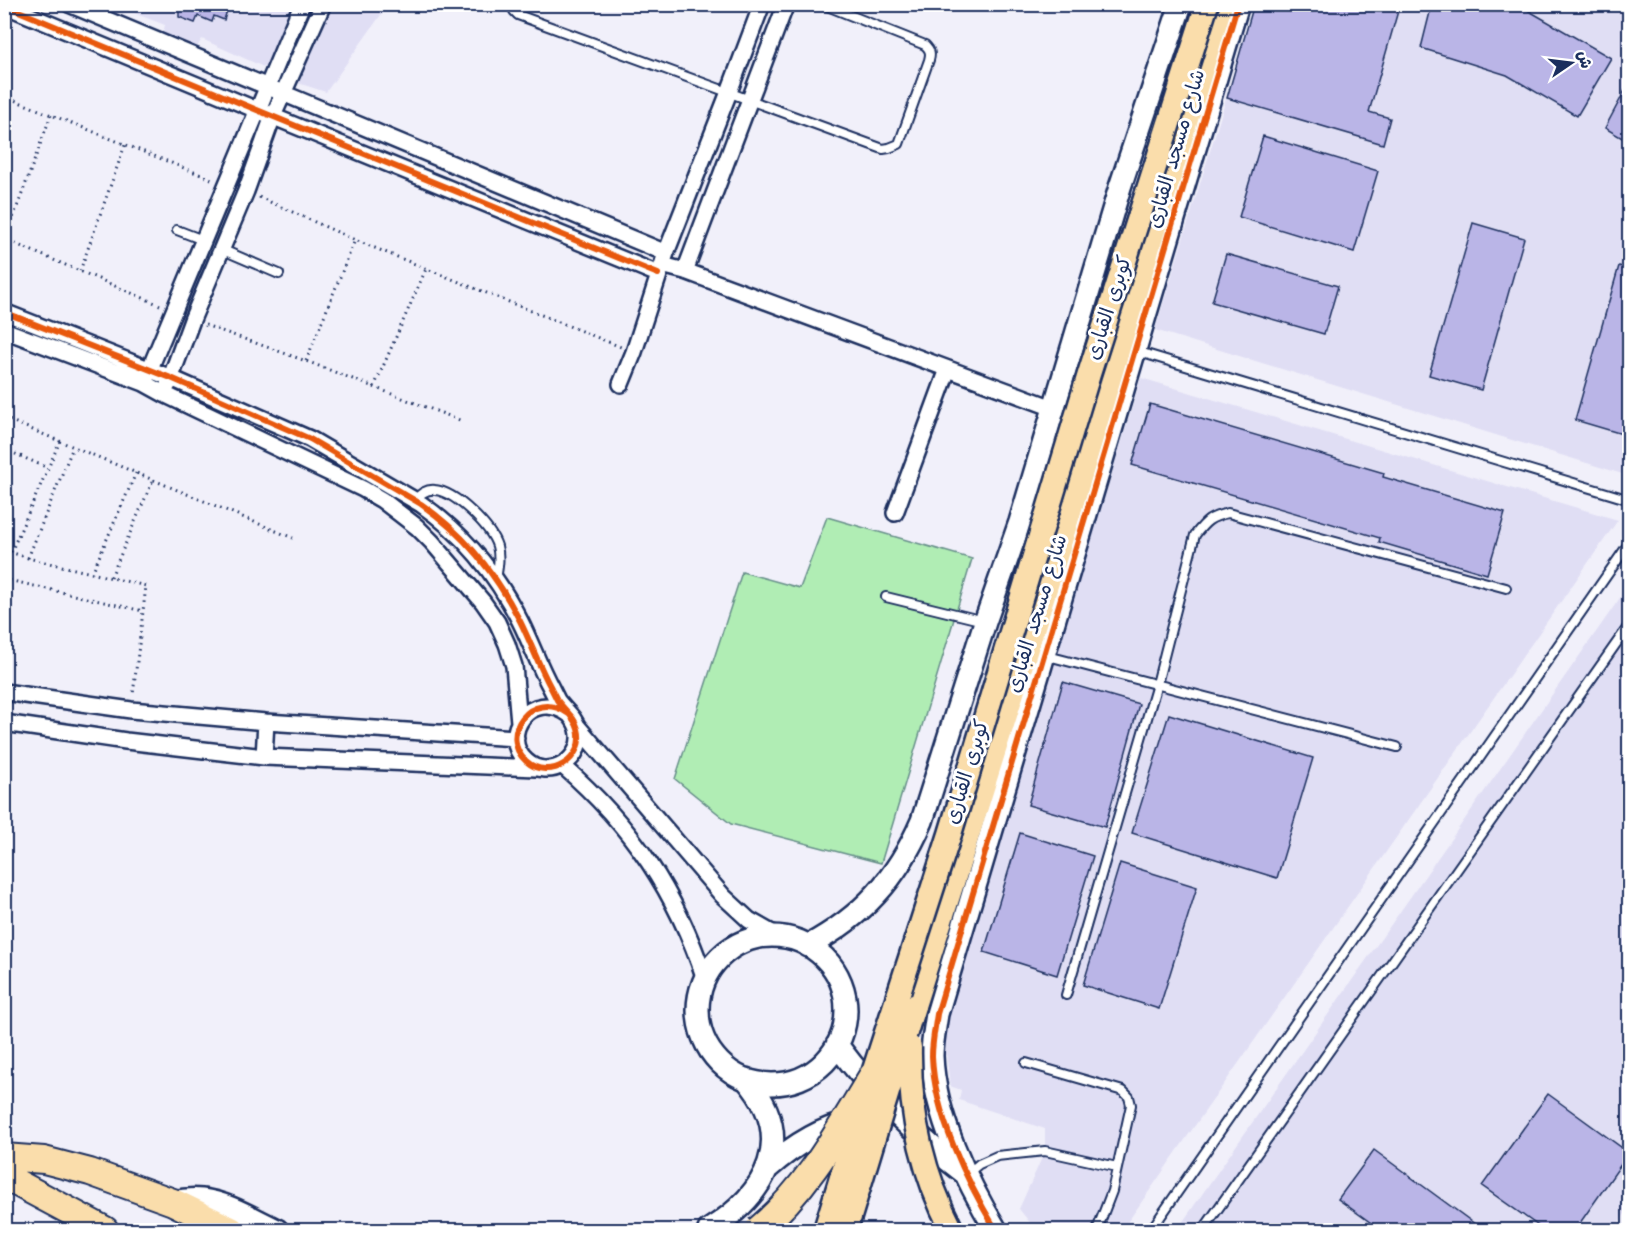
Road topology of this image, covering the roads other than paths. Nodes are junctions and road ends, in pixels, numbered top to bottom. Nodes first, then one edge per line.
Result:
1 (69, 4) edge
2 (302, 4) edge
3 (323, 4) edge
4 (513, 4) edge
5 (762, 4) edge
6 (786, 4) edge
7 (822, 4) edge
8 (1181, 4) edge
9 (1207, 4) edge
10 (1224, 4) edge
11 (1238, 4) edge
12 (4, 5) edge
13 (266, 87) junction
14 (729, 93) junction
15 (283, 94) junction
16 (750, 100) junction
17 (257, 110) junction
18 (273, 116) junction
19 (177, 230) dead end
20 (203, 240) junction
21 (223, 250) junction
22 (662, 264) junction
23 (685, 271) junction
24 (279, 274) dead end
25 (4, 312) edge
26 (4, 330) edge
27 (1135, 350) junction
28 (948, 369) junction
29 (146, 376) junction
30 (171, 378) junction
31 (621, 384) dead end
32 (164, 394) junction
33 (1053, 408) junction
34 (415, 500) junction
35 (1629, 500) edge
36 (895, 513) dead end
37 (1629, 542) edge
38 (496, 580) junction
39 (1506, 588) dead end
40 (886, 597) dead end
41 (986, 622) junction
42 (1629, 624) edge
43 (1043, 654) junction
44 (1157, 684) junction
45 (4, 692) edge
46 (573, 720) junction
47 (266, 722) junction
48 (519, 722) junction
49 (4, 723) edge
50 (516, 738) junction
51 (1397, 747) dead end
52 (264, 757) junction
53 (563, 766) junction
54 (540, 769) junction
55 (779, 937) junction
56 (808, 946) junction
57 (705, 979) junction
58 (1066, 995) dead end
59 (914, 1006) junction
60 (837, 1045) junction
61 (1026, 1063) dead end
62 (872, 1076) junction
63 (746, 1079) junction
64 (898, 1118) junction
65 (4, 1156) edge
66 (769, 1167) junction
67 (1117, 1167) junction
68 (966, 1174) junction
69 (4, 1176) edge
70 (173, 1202) junction
71 (992, 1229) edge
72 (105, 1230) edge
73 (196, 1230) edge
74 (231, 1230) edge
75 (277, 1230) edge
76 (709, 1230) edge
77 (758, 1230) edge
78 (825, 1230) edge
79 (846, 1230) edge
80 (952, 1230) edge
81 (1097, 1230) edge
82 (1151, 1230) edge
83 (1203, 1230) edge

1 - 13 street
2 - 13 street
3 - 15 street
4 - 14 lane
5 - 14 street
6 - 16 street
7 - 16 lane
8 - 33 street, شارع مسجد القبارى
9 - 62 main road, كوبرى القبارى, bridge
10 - 59 main road, كوبرى القبارى
11 - 27 street, شارع مسجد القبارى
12 - 17 street
13 - 15 street
13 - 17 street
14 - 16 lane
14 - 22 street
15 - 18 street
15 - 22 street
16 - 23 street
17 - 18 street
17 - 20 street
18 - 21 street
18 - 22 street
19 - 20 lane
20 - 29 street
21 - 24 lane
21 - 30 street
22 - 23 street
22 - 31 street
23 - 28 street
25 - 29 street
26 - 29 street
27 - 35 lane
27 - 43 street, شارع مسجد القبارى
28 - 33 street
28 - 36 street
29 - 30 street
29 - 32 street
30 - 32 street
30 - 34 street
32 - 48 street
33 - 41 street, شارع مسجد القبارى
34 - 38 street
34 - 38 lane
37 - 82 lane
38 - 46 street
39 - 44 lane
40 - 41 lane
41 - 56 street, شارع مسجد القبارى
42 - 83 lane
43 - 44 lane
43 - 68 street, شارع مسجد القبارى
44 - 51 lane
44 - 58 lane
45 - 47 street
46 - 48 street
46 - 53 street
46 - 55 street
47 - 50 street
47 - 52 street
48 - 50 street
49 - 52 street
50 - 54 street
52 - 54 street
53 - 54 street
53 - 57 street
55 - 56 street
55 - 57 street
56 - 60 street
57 - 63 street
59 - 79 main road, كوبرى القبارى, bridge
59 - 80 main road, bridge
60 - 63 street
60 - 64 street
61 - 67 lane
62 - 77 highway, bridge
62 - 78 main road, كوبرى القبارى, bridge
63 - 66 street
64 - 66 street
64 - 68 street
65 - 70 highway
66 - 76 street
67 - 68 lane
67 - 81 lane
68 - 71 street, شارع مسجد القبارى
69 - 72 highway
70 - 73 highway
70 - 74 highway
70 - 75 street

